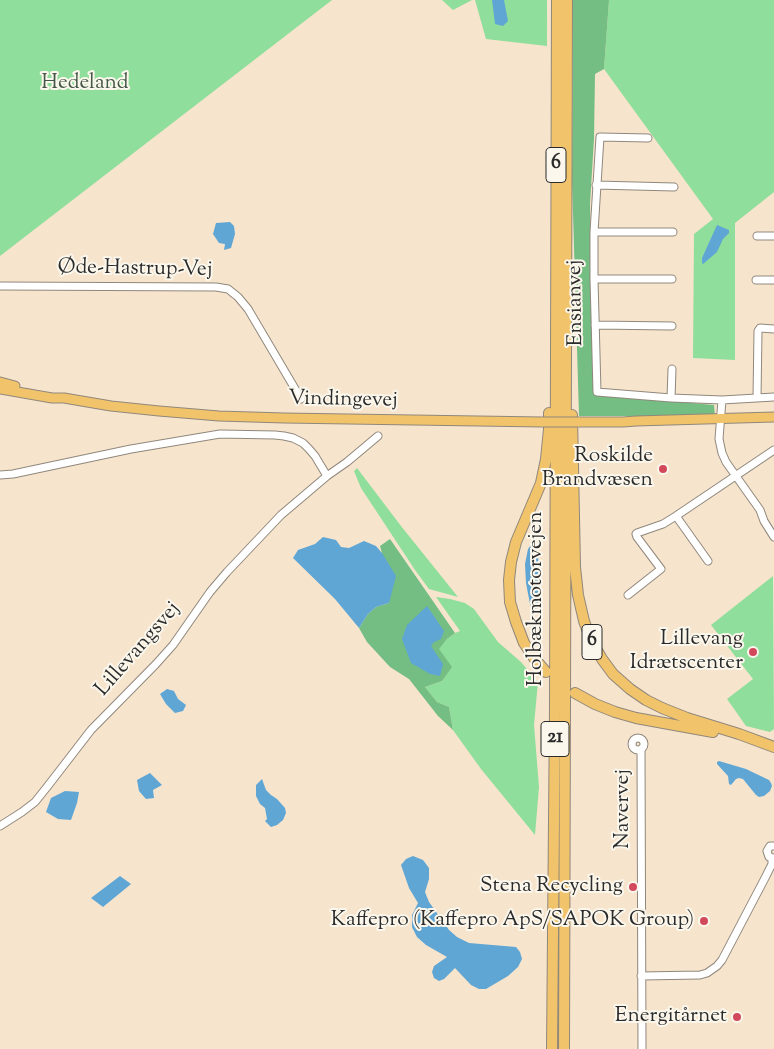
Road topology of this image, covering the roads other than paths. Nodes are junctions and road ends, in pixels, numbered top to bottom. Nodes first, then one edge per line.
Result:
1 (557, 0) edge
2 (566, 0) edge
3 (648, 138) dead end
4 (596, 185) junction
5 (674, 187) dead end
6 (594, 232) junction
7 (673, 232) dead end
8 (757, 236) dead end
9 (774, 236) edge
10 (594, 279) junction
11 (672, 279) dead end
12 (756, 280) dead end
13 (774, 280) edge
14 (0, 286) edge
15 (566, 299) junction
16 (595, 324) junction
17 (672, 326) dead end
18 (556, 329) junction
19 (774, 329) edge
20 (672, 369) dead end
21 (0, 382) edge
22 (0, 389) edge
23 (774, 397) edge
24 (64, 398) junction
25 (671, 398) junction
26 (757, 398) junction
27 (301, 399) dead end
28 (722, 400) junction
29 (774, 417) edge
30 (719, 422) junction
31 (774, 423) edge
32 (378, 436) dead end
33 (774, 450) edge
34 (0, 475) edge
35 (735, 475) junction
36 (327, 476) junction
37 (676, 516) junction
38 (774, 537) edge
39 (708, 561) dead end
40 (628, 595) dead end
41 (546, 672) dead end
42 (575, 693) dead end
43 (774, 747) edge
44 (641, 749) dead end
45 (774, 753) edge
46 (0, 826) edge
47 (774, 846) edge
48 (773, 858) edge
49 (642, 976) junction
50 (552, 1049) edge
51 (564, 1049) edge
52 (642, 1049) edge

1 - 18 highway, Holbækmotorvejen / 6
2 - 15 highway, Holbækmotorvejen / 6
3 - 4 street, Ensianvej
4 - 5 street
4 - 6 street, Ensianvej
6 - 7 street
6 - 10 street, Ensianvej
8 - 9 street
10 - 11 street
10 - 16 street, Ensianvej
12 - 13 street
14 - 27 street, Øde-Hastrup-Vej
15 - 43 highway, 6
15 - 51 highway, Holbækmotorvejen / 21
16 - 17 street
16 - 25 street, Ensianvej
18 - 41 highway, 6
18 - 50 highway, Holbækmotorvejen / 21
19 - 26 street
20 - 25 street
21 - 24 main road, Vindingevej
22 - 24 main road, Vindingevej
23 - 26 street, Ensianvej
24 - 30 main road, Vindingevej, bridge
25 - 28 street, Ensianvej
26 - 28 street, Ensianvej
28 - 30 street
29 - 30 main road, Vindingevej
30 - 31 main road, Vindingevej
30 - 35 street
32 - 36 street, Lillevangsvej
33 - 35 street
34 - 36 street
35 - 37 street
35 - 38 street
36 - 46 street, Lillevangsvej
37 - 39 street
37 - 40 street
42 - 45 highway
44 - 49 street, Navervej
47 - 48 street
48 - 49 street
49 - 52 street, Navervej

